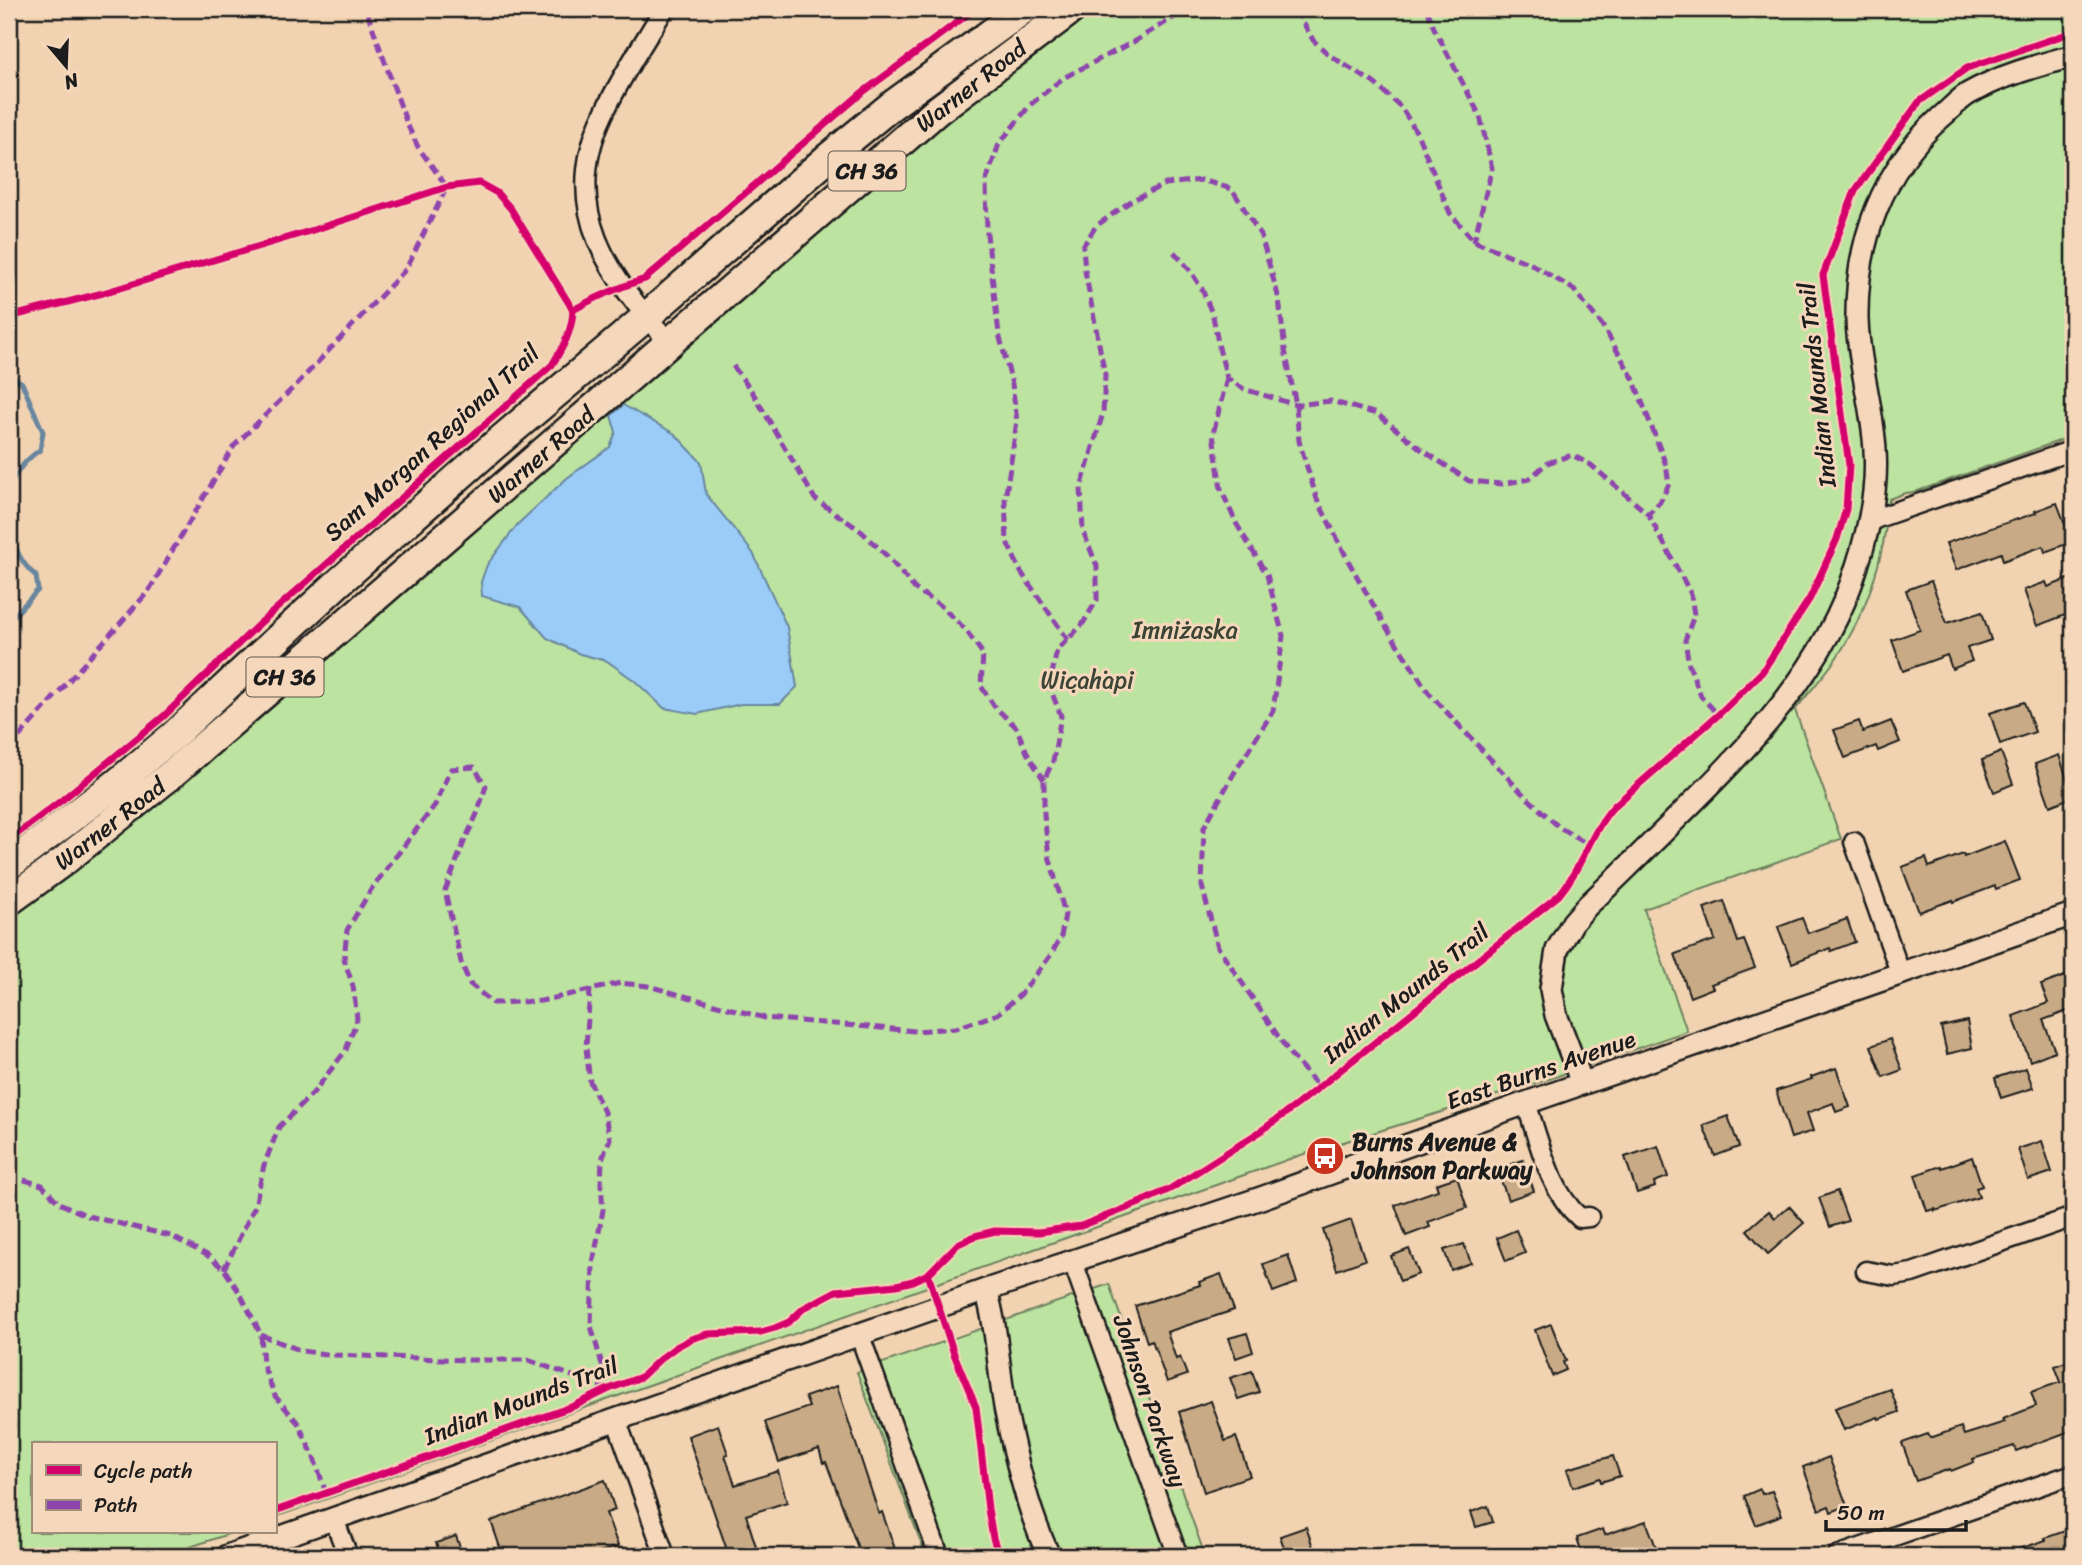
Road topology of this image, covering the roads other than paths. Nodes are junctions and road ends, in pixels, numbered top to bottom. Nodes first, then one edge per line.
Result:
1 (664, 9) edge
2 (1024, 9) edge
3 (1072, 9) edge
4 (2073, 56) edge
5 (646, 317) junction
6 (670, 343) junction
7 (2073, 450) edge
8 (1869, 521) junction
9 (1854, 842) dead end
10 (9, 865) edge
11 (9, 901) edge
12 (2073, 914) edge
13 (1901, 975) junction
14 (1582, 1083) junction
15 (1526, 1103) junction
16 (1589, 1217) dead end
17 (2073, 1217) edge
18 (1073, 1262) junction
19 (1866, 1271) dead end
20 (986, 1290) junction
21 (860, 1336) junction
22 (616, 1419) junction
23 (2073, 1474) edge
24 (334, 1519) junction
25 (227, 1556) edge
26 (348, 1556) edge
27 (665, 1556) edge
28 (939, 1556) edge
29 (1049, 1556) edge
30 (1178, 1556) edge
31 (1837, 1556) edge

1 - 5 street
2 - 5 highway, Warner Road / CH 36
3 - 6 highway, Warner Road / CH 36
4 - 8 street
5 - 6 street
5 - 10 highway, Warner Road / CH 36
6 - 11 highway, Warner Road / CH 36
7 - 8 street
8 - 14 street
9 - 13 street
12 - 13 street, East Burns Avenue
13 - 14 street, East Burns Avenue
14 - 15 street, East Burns Avenue
15 - 16 street
15 - 18 street, East Burns Avenue
17 - 19 street
18 - 20 street, East Burns Avenue
18 - 30 street, Johnson Parkway
20 - 21 street, East Burns Avenue
20 - 29 street
21 - 22 street, East Burns Avenue
21 - 28 street
22 - 24 street, East Burns Avenue
22 - 27 street
23 - 31 street
24 - 25 street, East Burns Avenue
24 - 26 street

